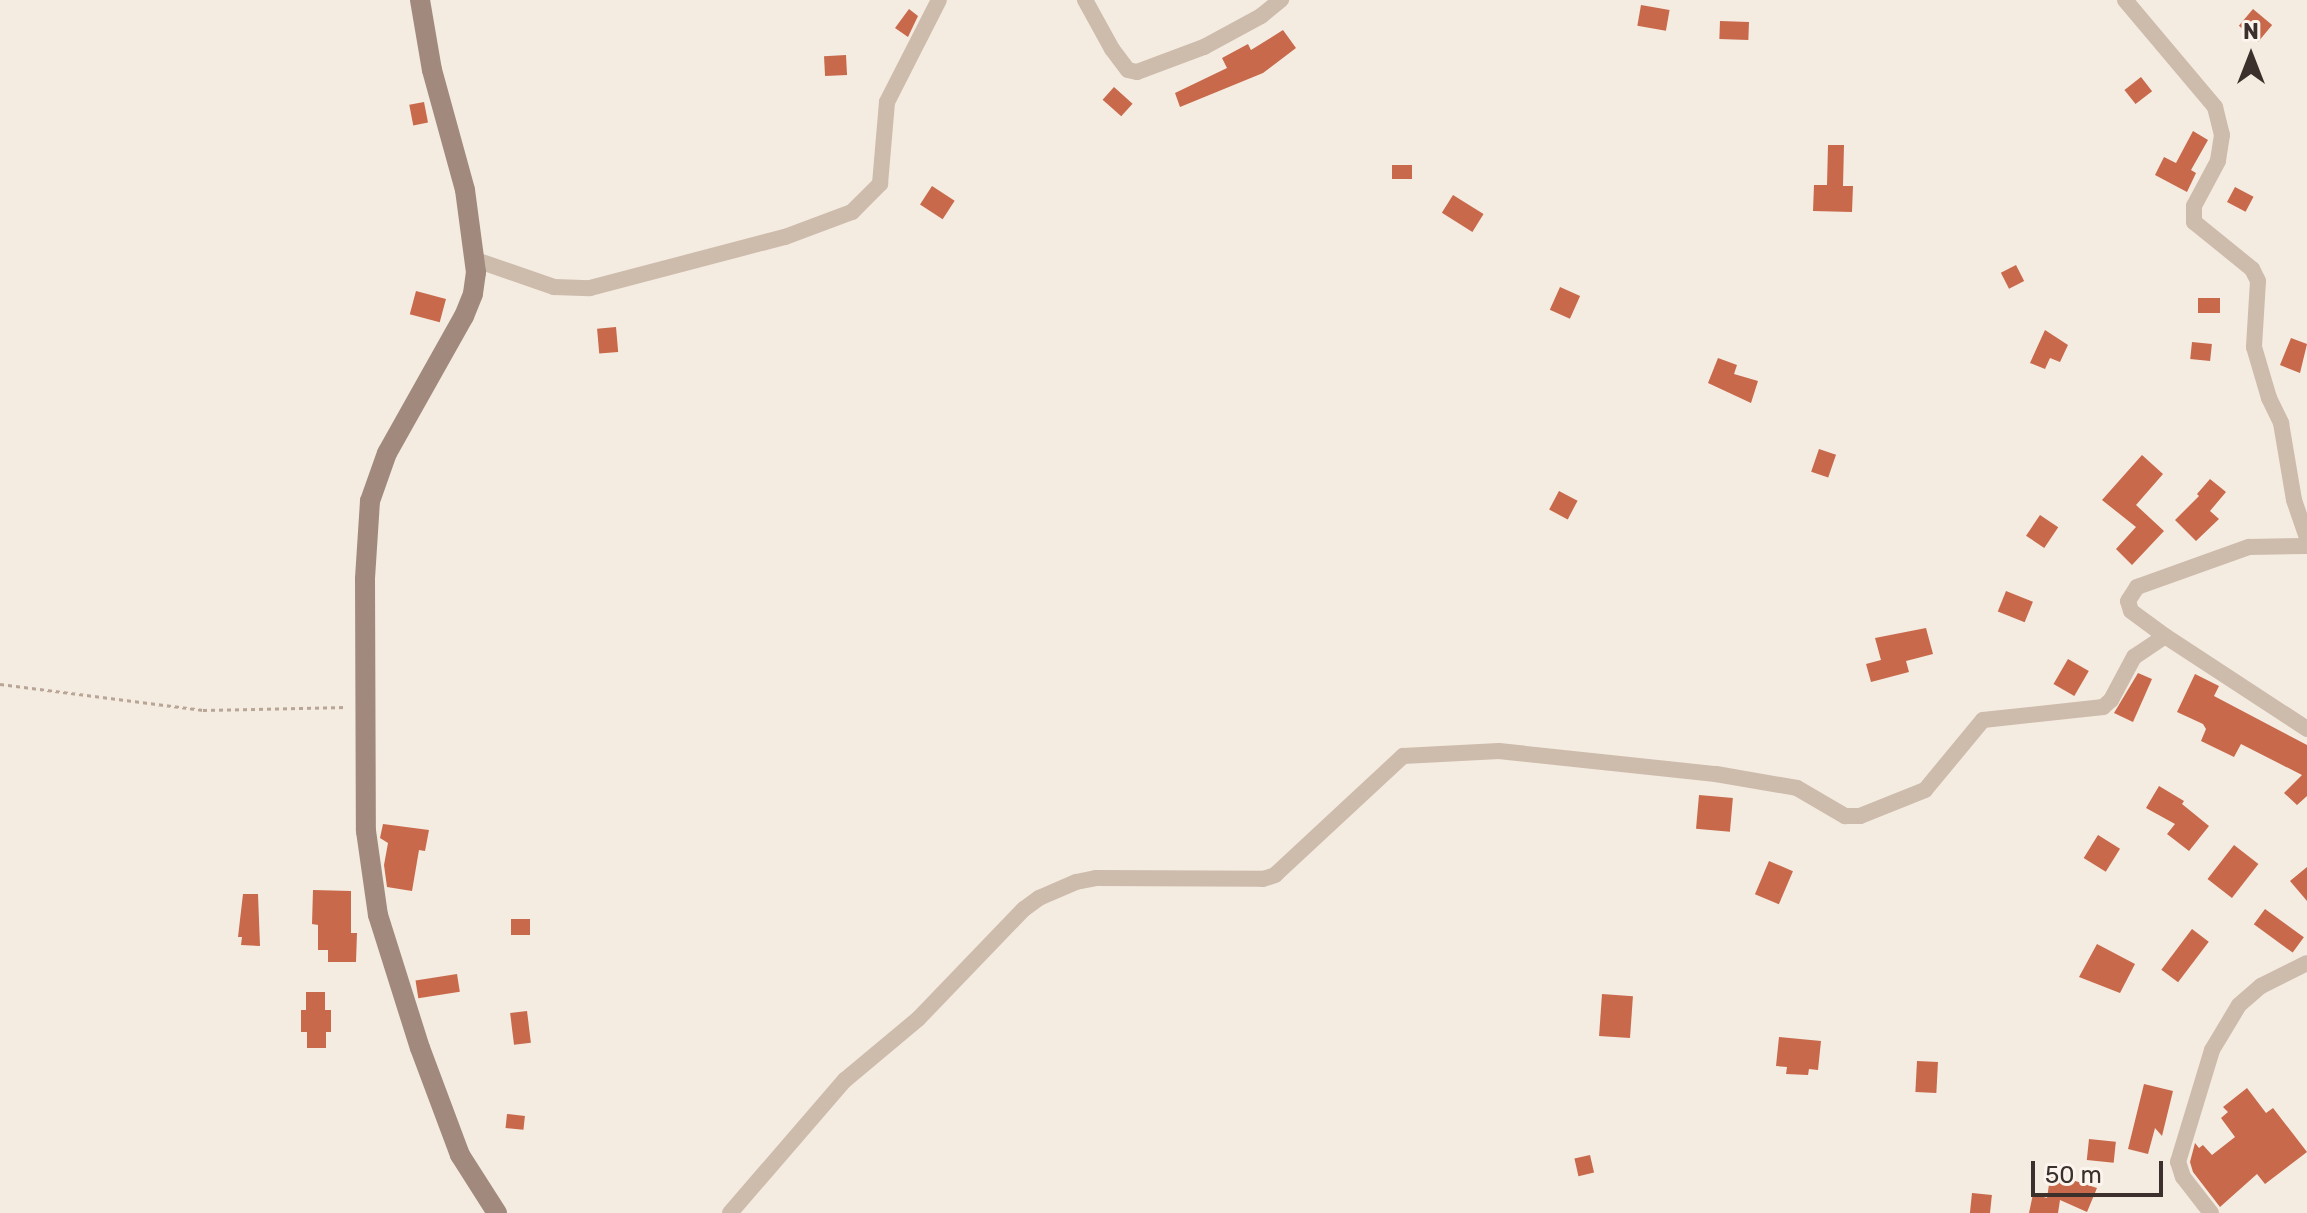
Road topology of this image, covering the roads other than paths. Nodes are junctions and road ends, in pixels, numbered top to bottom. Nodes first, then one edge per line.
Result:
1 (420, 0) edge
2 (939, 0) edge
3 (1085, 0) edge
4 (1281, 0) edge
5 (2125, 0) edge
6 (476, 260) junction
7 (2307, 537) edge
8 (2307, 546) edge
9 (2165, 636) junction
10 (2307, 729) edge
11 (2307, 963) edge
12 (497, 1213) edge
13 (730, 1213) edge
14 (2211, 1213) edge

1 - 6 street
2 - 6 street
3 - 4 street
5 - 7 street
6 - 12 street
8 - 9 street
9 - 10 street
9 - 13 street
11 - 14 street

